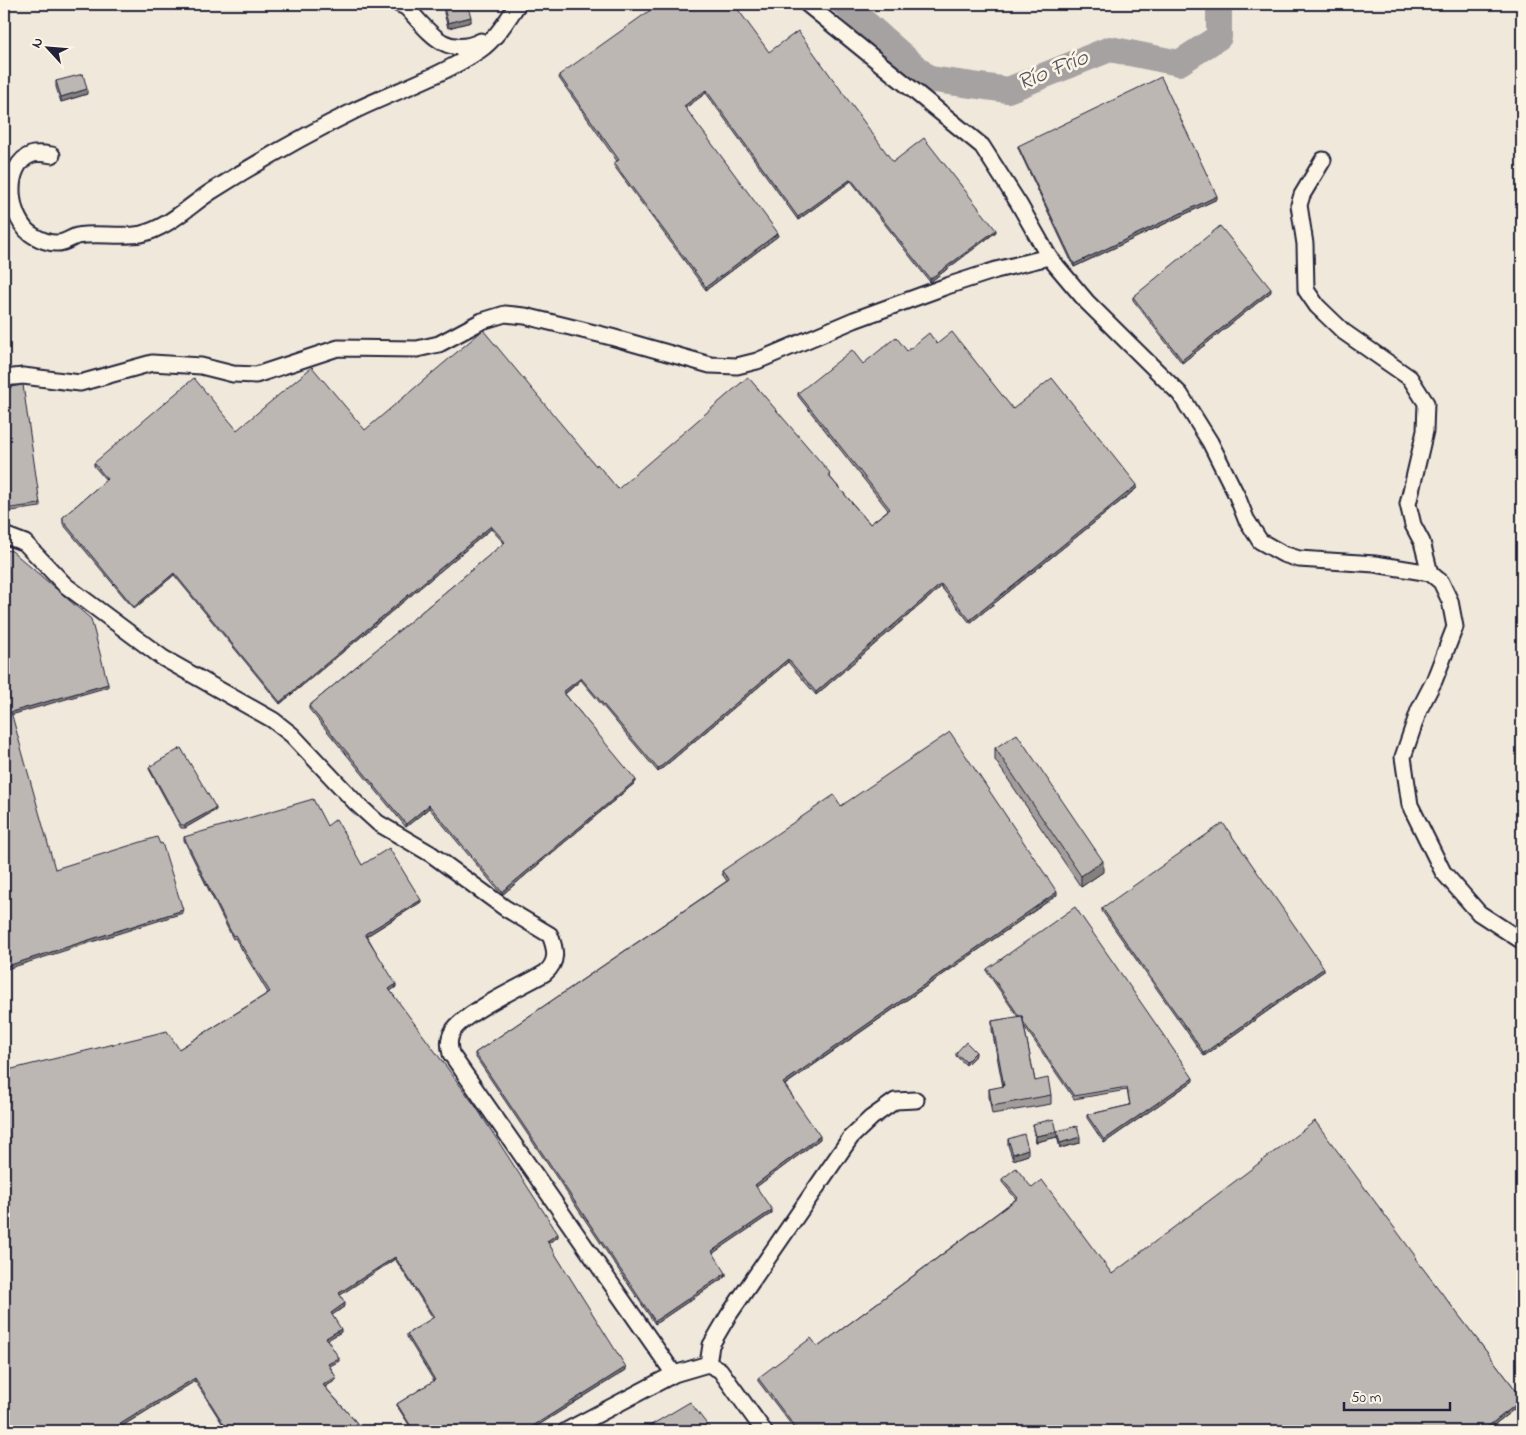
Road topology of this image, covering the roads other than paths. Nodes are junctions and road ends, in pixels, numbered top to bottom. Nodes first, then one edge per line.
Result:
1 (399, 4) edge
2 (518, 4) edge
3 (807, 4) edge
4 (494, 36) junction
5 (52, 154) dead end
6 (1323, 160) dead end
7 (1049, 257) junction
8 (4, 378) edge
9 (4, 535) edge
10 (1430, 573) junction
11 (1522, 941) edge
12 (916, 1100) dead end
13 (708, 1364) junction
14 (674, 1374) junction
15 (566, 1431) edge
16 (764, 1431) edge

1 - 4 street
2 - 4 street
3 - 7 street
4 - 5 street
6 - 10 street
7 - 8 street
7 - 10 street
9 - 14 street
10 - 11 street
12 - 13 street
13 - 14 street
13 - 16 street
14 - 15 street

